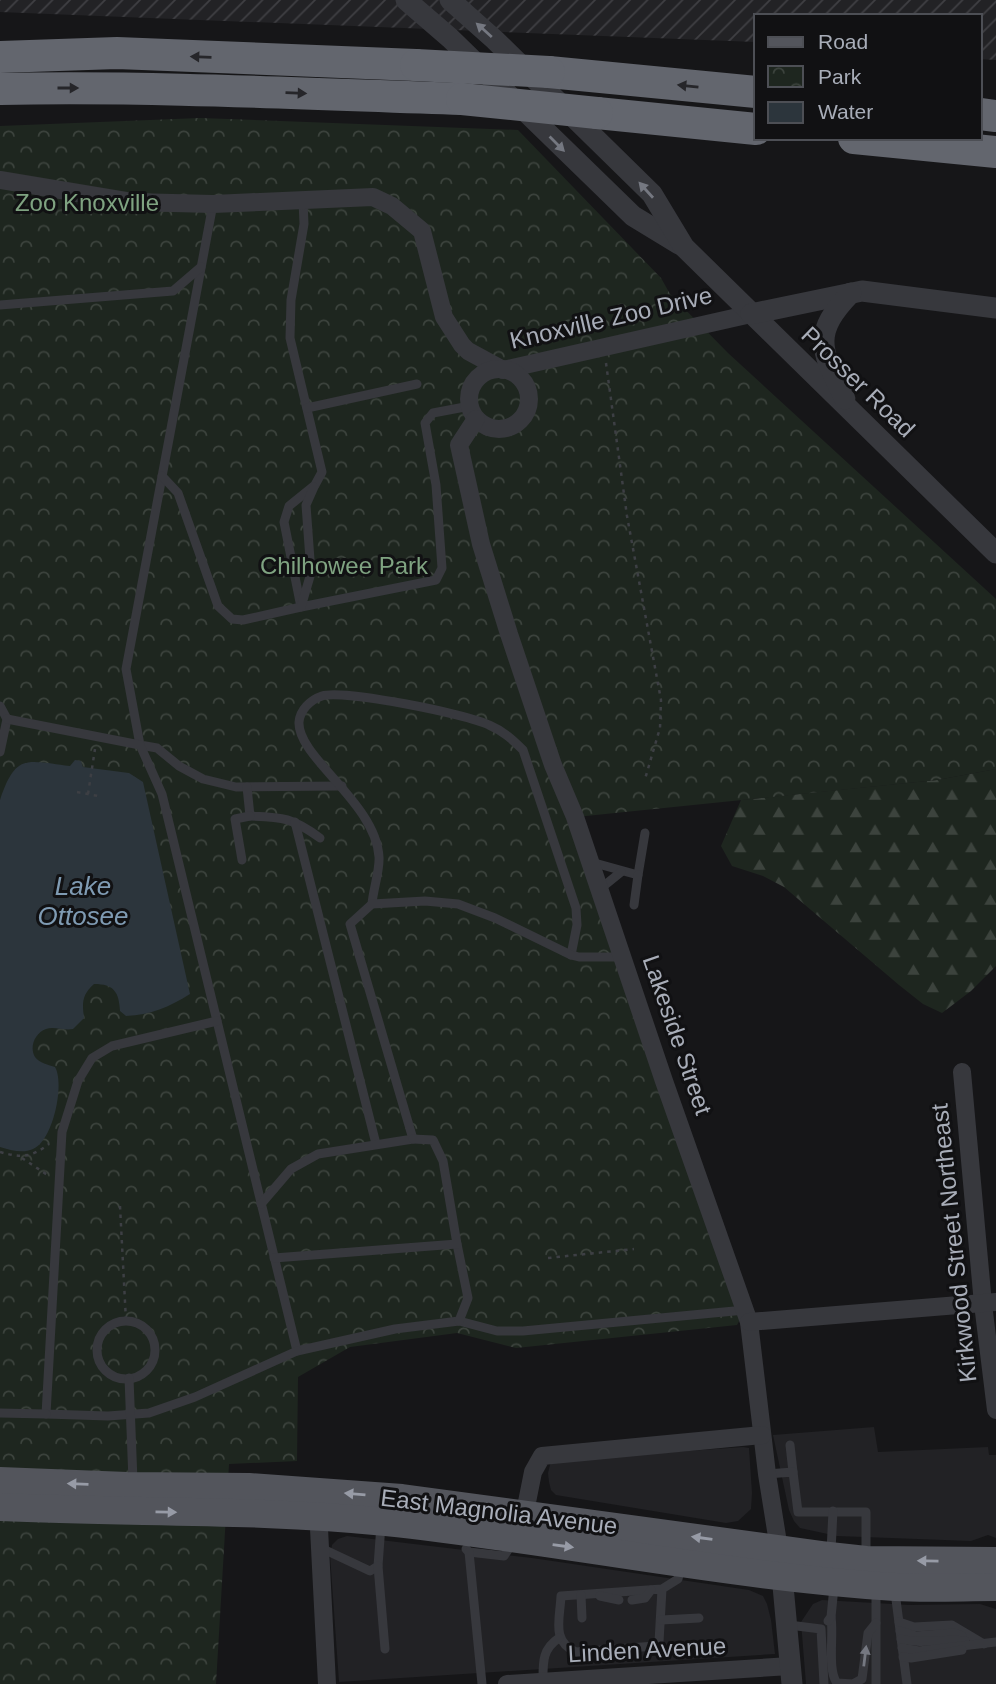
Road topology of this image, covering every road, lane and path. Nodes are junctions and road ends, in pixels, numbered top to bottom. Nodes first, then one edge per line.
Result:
1 (450, 0) edge
2 (414, 2) edge
3 (0, 57) edge
4 (0, 89) edge
5 (754, 93) edge
6 (754, 129) edge
7 (874, 140) edge
8 (996, 152) edge
9 (0, 180) edge
10 (303, 201) junction
11 (213, 204) junction
12 (684, 247) junction
13 (201, 267) junction
14 (851, 293) junction
15 (0, 305) edge
16 (996, 308) edge
17 (751, 314) junction
18 (604, 346) junction
19 (503, 370) junction
20 (417, 384) dead end
21 (307, 408) junction
22 (473, 412) junction
23 (852, 413) junction
24 (162, 476) junction
25 (315, 485) junction
26 (996, 553) edge
27 (301, 607) junction
28 (0, 706) edge
29 (7, 719) junction
30 (97, 736) junction
31 (140, 745) junction
32 (0, 752) edge
33 (645, 779) dead end
34 (342, 786) junction
35 (247, 787) junction
36 (77, 792) dead end
37 (88, 794) junction
38 (98, 796) dead end
39 (250, 816) junction
40 (295, 822) junction
41 (645, 833) dead end
42 (320, 838) dead end
43 (242, 860) dead end
44 (591, 862) junction
45 (621, 872) junction
46 (638, 875) junction
47 (600, 889) junction
48 (372, 904) junction
49 (634, 905) dead end
50 (571, 955) junction
51 (623, 957) junction
52 (217, 1021) junction
53 (962, 1072) dead end
54 (62, 1132) junction
55 (413, 1139) junction
56 (376, 1144) junction
57 (0, 1152) edge
58 (20, 1156) junction
59 (59, 1183) junction
60 (261, 1204) junction
61 (120, 1206) dead end
62 (457, 1244) junction
63 (634, 1249) dead end
64 (274, 1258) junction
65 (548, 1258) dead end
66 (989, 1303) edge
67 (747, 1316) junction
68 (126, 1321) junction
69 (459, 1321) junction
70 (297, 1351) junction
71 (129, 1378) junction
72 (996, 1410) edge
73 (0, 1413) edge
74 (46, 1414) junction
75 (129, 1415) junction
76 (762, 1435) junction
77 (790, 1445) dead end
78 (793, 1472) junction
79 (767, 1474) junction
80 (0, 1481) edge
81 (133, 1486) junction
82 (318, 1504) junction
83 (0, 1507) edge
84 (832, 1511) junction
85 (381, 1522) junction
86 (518, 1530) junction
87 (466, 1542) junction
88 (319, 1548) junction
89 (996, 1561) edge
90 (682, 1562) junction
91 (781, 1563) junction
92 (378, 1566) junction
93 (833, 1569) junction
94 (879, 1577) junction
95 (996, 1587) edge
96 (651, 1590) junction
97 (662, 1590) junction
98 (596, 1594) junction
99 (581, 1595) junction
100 (618, 1600) dead end
101 (632, 1600) dead end
102 (831, 1617) junction
103 (582, 1618) dead end
104 (699, 1618) dead end
105 (661, 1620) junction
106 (876, 1623) junction
107 (787, 1625) junction
108 (821, 1629) junction
109 (559, 1638) junction
110 (901, 1639) junction
111 (582, 1640) dead end
112 (996, 1642) edge
113 (984, 1644) junction
114 (385, 1649) dead end
115 (583, 1652) junction
116 (791, 1675) edge
117 (543, 1681) junction
118 (572, 1682) edge
119 (327, 1684) edge
120 (482, 1684) edge
121 (507, 1684) edge
122 (824, 1684) edge
123 (876, 1684) edge
124 (906, 1684) edge

12 -> 1 street, Prosser Road
2 -> 12 street, Prosser Road
5 -> 3 highway, bridge
4 -> 6 highway, bridge
7 - 8 highway
9 - 11 street, Knoxville Zoo Drive
10 - 11 street, Knoxville Zoo Drive
10 - 19 street, Knoxville Zoo Drive
10 - 21 lane
11 - 13 lane
12 - 17 street, Prosser Road
13 - 15 lane
13 - 24 lane
14 - 16 street, Knoxville Zoo Drive
14 - 17 street, Knoxville Zoo Drive
14 - 23 street
17 - 18 street, Knoxville Zoo Drive
17 - 23 street, Prosser Road
18 - 19 street, Knoxville Zoo Drive
18 - 33 path
19 - 22 street
19 - 22 street
20 - 21 lane
21 - 25 lane
22 - 27 lane
22 - 44 street, Lakeside Street
23 - 26 street, Prosser Road
24 - 27 lane
24 - 31 lane
25 - 27 lane
25 - 27 lane
28 - 29 lane
29 - 30 lane
29 - 32 lane
30 - 31 lane
30 - 37 path
31 - 35 lane
31 - 52 lane
34 - 35 lane
34 - 48 lane
34 - 50 lane
35 - 39 lane
36 - 37 path
37 - 38 path
39 - 40 lane
39 - 43 lane
40 - 42 lane
40 - 56 lane
41 - 46 lane
44 - 45 lane
44 - 47 street, Lakeside Street
45 - 46 lane
45 - 47 lane
46 - 49 lane
47 - 51 street, Lakeside Street
48 - 50 lane
48 - 55 lane
50 - 51 lane
51 - 67 street, Lakeside Street
52 - 54 lane
52 - 60 lane
53 - 66 street, Kirkwood Street Northeast
54 - 58 path
54 - 59 lane
55 - 56 lane
55 - 62 lane
56 - 60 lane
57 - 58 path
58 - 59 path
59 - 74 lane
60 - 64 lane
61 - 68 path
62 - 64 lane
62 - 69 lane
63 - 65 path
64 - 70 lane
66 - 67 street
66 - 72 street, Kirkwood Street Northeast
67 - 69 lane
67 - 76 street, Lakeside Street
68 - 71 lane
68 - 71 lane
69 - 70 lane
70 - 75 lane
71 - 75 lane
73 - 74 lane
74 - 75 lane
75 - 81 lane
76 - 79 street, Lakeside Street
76 - 86 street
77 - 78 lane
78 - 79 lane
78 - 84 lane
79 - 91 street, Lakeside Street
81 -> 80 main road, East Magnolia Avenue
81 - 82 main road, East Magnolia Avenue
83 -> 82 main road, East Magnolia Avenue
82 - 85 main road, East Magnolia Avenue
86 -> 82 main road, East Magnolia Avenue
82 - 88 street
84 - 93 lane
84 - 94 lane
85 - 87 main road, East Magnolia Avenue
85 - 92 lane
86 - 87 main road, East Magnolia Avenue
86 -> 90 main road, East Magnolia Avenue
91 -> 86 main road, East Magnolia Avenue
87 - 120 lane
88 - 92 lane
88 - 119 street
89 -> 94 main road, East Magnolia Avenue
90 - 91 main road, East Magnolia Avenue
90 - 97 lane
91 - 93 main road, East Magnolia Avenue
91 - 107 street, Lakeside Street
92 - 114 lane
93 - 94 main road, East Magnolia Avenue
93 - 102 lane
94 - 95 main road, East Magnolia Avenue
94 - 106 lane
94 - 110 lane
96 - 97 lane
96 - 98 lane
96 - 101 lane
97 - 105 lane
98 - 99 lane
98 - 100 lane
99 - 103 lane
99 - 109 lane
102 -> 106 lane
102 - 108 lane
104 - 105 lane
105 - 115 lane
106 - 123 lane
107 - 108 lane
107 - 116 street, Lakeside Street
108 - 122 lane
109 - 115 lane
109 - 117 lane
110 - 113 lane
110 - 113 lane
110 - 113 lane
110 - 124 lane
111 - 115 lane
112 - 113 lane
116 - 118 street, Linden Avenue
117 - 118 street, Linden Avenue
117 - 121 street, Linden Avenue

